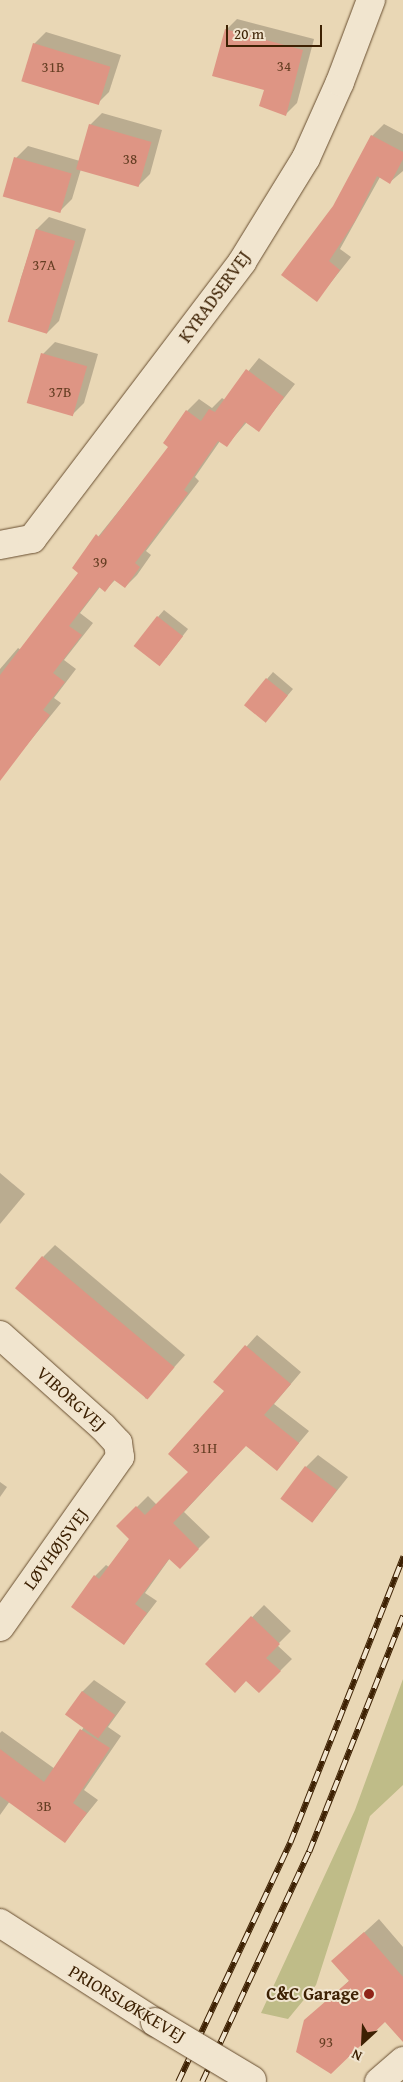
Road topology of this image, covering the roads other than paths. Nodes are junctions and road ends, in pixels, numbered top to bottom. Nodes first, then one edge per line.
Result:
1 (371, 0) edge
2 (0, 545) edge
3 (0, 1335) edge
4 (113, 1471) joint
5 (0, 1627) edge
6 (0, 1923) edge
7 (403, 2061) edge
8 (254, 2081) edge
9 (379, 2082) edge

1 - 2 street, KYRADSERVEJ
3 - 4 street, VIBORGVEJ
4 - 5 street, LØVHØJSVEJ
6 - 8 street, PRIORSLØKKEVEJ, bridge
7 - 9 street

